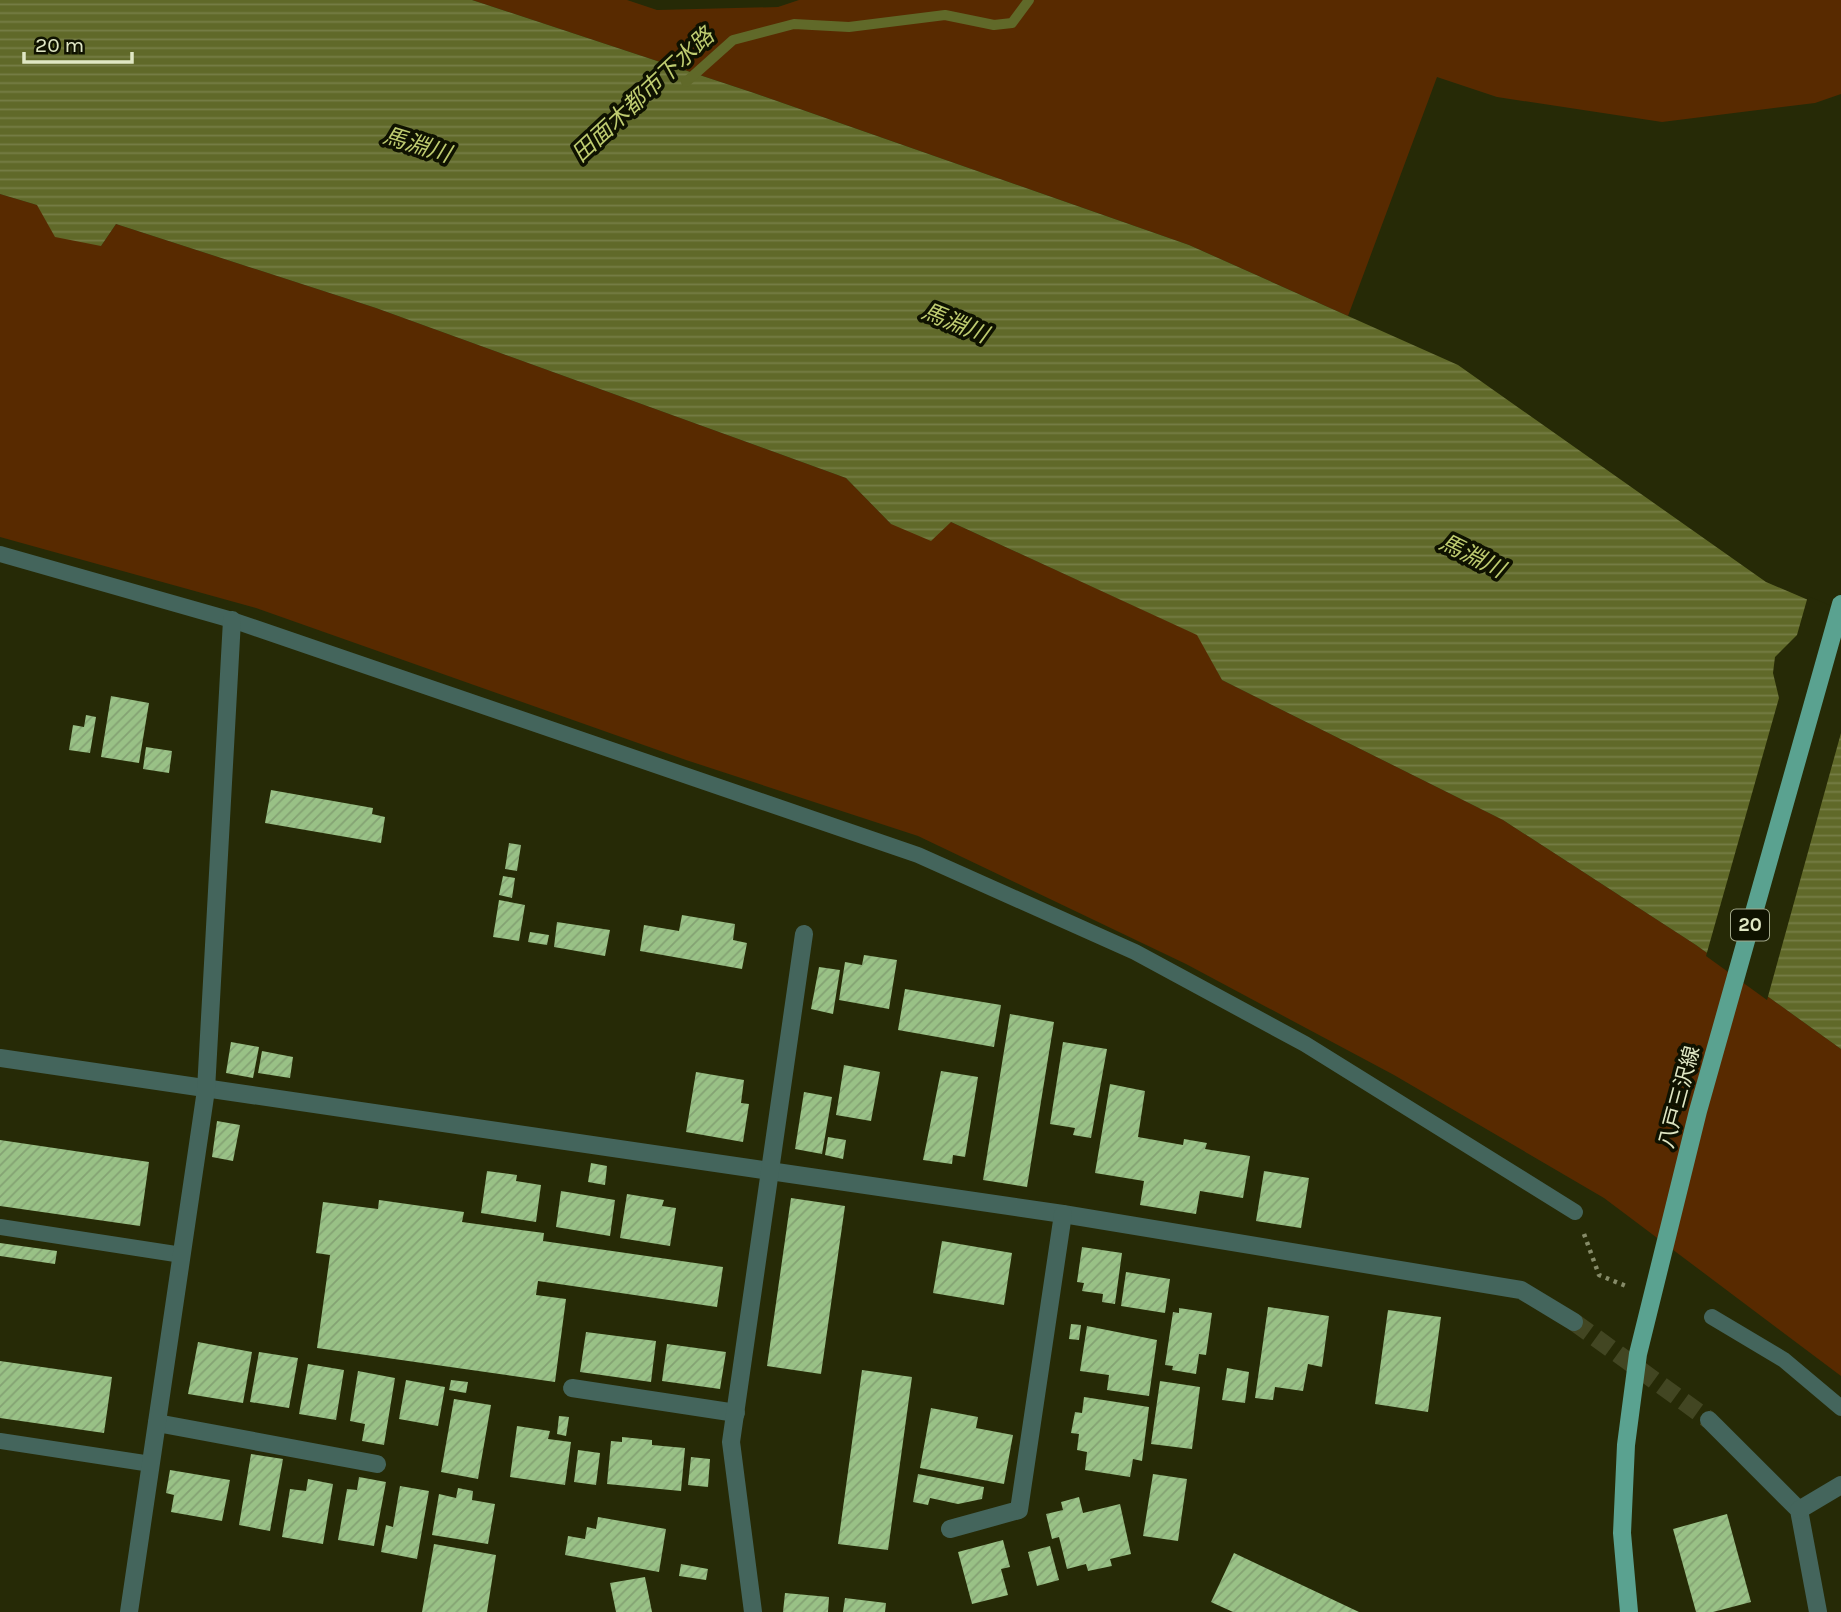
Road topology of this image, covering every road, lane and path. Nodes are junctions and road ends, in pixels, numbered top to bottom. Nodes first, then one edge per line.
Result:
1 (0, 554) edge
2 (1841, 604) edge
3 (232, 620) junction
4 (804, 934) dead end
5 (0, 1058) edge
6 (206, 1090) junction
7 (769, 1172) junction
8 (1575, 1212) joint
9 (1063, 1214) junction
10 (0, 1227) edge
11 (182, 1255) junction
12 (1626, 1286) dead end
13 (1712, 1317) dead end
14 (1574, 1322) tunnel mouth
15 (572, 1388) dead end
16 (1841, 1408) edge
17 (736, 1413) junction
18 (1709, 1420) tunnel mouth
19 (157, 1423) junction
20 (0, 1441) edge
21 (151, 1464) junction
22 (377, 1464) dead end
23 (1841, 1485) edge
24 (1799, 1510) junction
25 (950, 1529) dead end
26 (129, 1612) edge
27 (753, 1612) edge
28 (1629, 1612) edge
29 (1818, 1612) edge

1 - 3 lane
2 - 28 main road, 八戸三沢線 / 20
3 - 6 street
3 - 8 lane
4 - 7 street
5 - 6 street
6 - 7 street
6 - 11 street
7 - 9 street
7 - 17 street
8 - 12 path
9 - 14 street
9 - 25 street
10 - 11 lane
11 - 19 street
13 - 16 lane
15 - 17 street
17 - 27 street
18 - 24 street
19 - 21 street
19 - 22 street
20 - 21 lane
21 - 26 street
23 - 24 street
24 - 29 street

